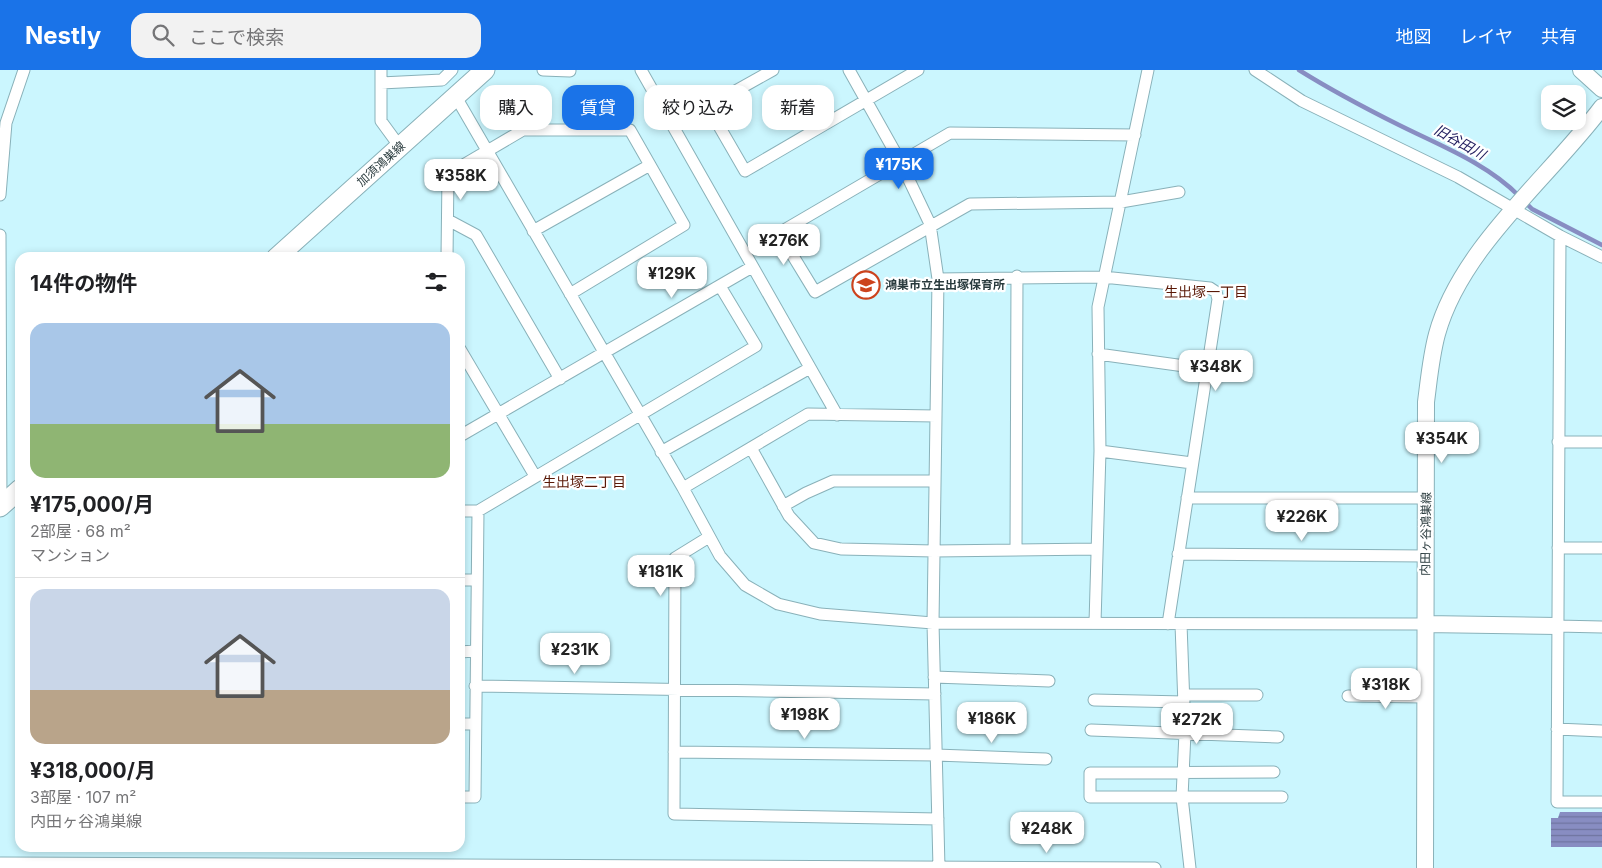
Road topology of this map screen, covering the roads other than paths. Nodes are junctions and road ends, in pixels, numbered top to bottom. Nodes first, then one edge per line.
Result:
1 (24, 70) edge
2 (381, 70) edge
3 (452, 70) edge
4 (543, 70) edge
5 (641, 70) edge
6 (773, 70) edge
7 (849, 70) edge
8 (918, 70) edge
9 (1148, 70) edge
10 (1255, 70) edge
11 (1581, 70) edge
12 (570, 71) dead end
13 (480, 72) edge
14 (381, 83) junction
15 (649, 85) edge
16 (747, 85) edge
17 (1602, 89) edge
18 (456, 97) junction
19 (866, 100) junction
20 (1602, 107) edge
21 (674, 130) edge
22 (721, 130) edge
23 (1134, 135) junction
24 (400, 147) junction
25 (486, 150) junction
26 (900, 160) junction
27 (650, 165) junction
28 (1178, 192) dead end
29 (0, 194) edge
30 (1121, 202) junction
31 (1514, 209) junction
32 (448, 220) junction
33 (930, 224) junction
34 (533, 232) junction
35 (0, 235) edge
36 (1560, 236) junction
37 (283, 252) edge
38 (447, 252) edge
39 (1602, 258) edge
40 (752, 267) junction
41 (1017, 276) junction
42 (1103, 277) junction
43 (938, 279) junction
44 (720, 286) junction
45 (570, 294) junction
46 (605, 354) junction
47 (1098, 354) junction
48 (465, 358) edge
49 (810, 368) junction
50 (1206, 369) junction
51 (560, 379) junction
52 (498, 415) junction
53 (638, 415) junction
54 (837, 415) junction
55 (936, 416) junction
56 (465, 433) edge
57 (1558, 442) junction
58 (1602, 442) edge
59 (751, 448) junction
60 (1100, 451) junction
61 (662, 452) junction
62 (1192, 463) junction
63 (535, 476) junction
64 (935, 482) junction
65 (683, 488) junction
66 (15, 493) edge
67 (1187, 498) junction
68 (1427, 498) junction
69 (1, 506) edge
70 (783, 506) junction
71 (465, 511) edge
72 (478, 511) junction
73 (709, 537) junction
74 (1558, 548) junction
75 (1602, 548) edge
76 (1097, 549) junction
77 (1016, 550) junction
78 (934, 551) junction
79 (1178, 554) junction
80 (1426, 556) junction
81 (465, 580) edge
82 (476, 580) junction
83 (933, 623) junction
84 (1095, 623) junction
85 (1168, 624) junction
86 (1181, 624) junction
87 (1425, 624) junction
88 (1557, 626) junction
89 (1602, 627) edge
90 (465, 652) edge
91 (475, 652) junction
92 (934, 677) junction
93 (1049, 681) dead end
94 (475, 686) junction
95 (673, 690) junction
96 (935, 694) junction
97 (1257, 696) dead end
98 (1348, 696) dead end
99 (1425, 697) junction
100 (1184, 698) junction
101 (1094, 700) dead end
102 (465, 724) edge
103 (475, 724) junction
104 (1557, 729) junction
105 (1092, 730) dead end
106 (1602, 731) edge
107 (1185, 733) junction
108 (1278, 737) dead end
109 (674, 752) junction
110 (936, 755) junction
111 (1046, 759) dead end
112 (1274, 772) dead end
113 (1182, 773) junction
114 (465, 797) edge
115 (1182, 797) junction
116 (1282, 797) dead end
117 (1602, 802) edge
118 (938, 819) junction
119 (0, 863) edge
120 (708, 867) edge
121 (939, 867) edge
122 (1155, 868) edge
123 (1190, 868) edge
124 (1425, 868) edge

1 - 29 street
2 - 14 street
3 - 14 street
4 - 12 street
5 - 15 street
6 - 16 street
7 - 19 street
8 - 19 street
9 - 23 street
10 - 31 street
11 - 17 main road
13 - 18 main road, 加須鴻巣線
14 - 24 street
18 - 24 main road, 加須鴻巣線
18 - 25 street
19 - 22 street
19 - 26 street
20 - 31 main road, 内田ヶ谷鴻巣線
21 - 40 street
23 - 26 street
23 - 30 street
24 - 37 main road, 加須鴻巣線
25 - 27 street
25 - 32 street
25 - 34 street
26 - 33 street
26 - 33 street
27 - 34 street
27 - 45 street
28 - 30 street
30 - 33 street
30 - 42 street
31 - 36 street
31 - 68 main road, 内田ヶ谷鴻巣線
32 - 38 street
32 - 51 street
33 - 43 street
34 - 45 street
35 - 69 street
36 - 39 street
36 - 57 street
40 - 44 street
40 - 49 street
41 - 42 street
41 - 43 street
41 - 77 street
42 - 47 street
42 - 50 street
43 - 55 street
44 - 46 street
44 - 53 street
45 - 46 street
46 - 51 street
46 - 53 street
47 - 50 street
47 - 60 street
48 - 52 street
49 - 54 street
49 - 61 street
50 - 62 street
51 - 52 street
52 - 56 street
52 - 63 street
53 - 61 street
53 - 63 street
54 - 55 street
54 - 59 street
55 - 64 street
57 - 58 street
57 - 74 street
59 - 65 street
59 - 70 street
60 - 62 street
60 - 76 street
61 - 65 street
62 - 67 street
63 - 72 street
64 - 70 street
64 - 78 street
65 - 73 street
66 - 69 main road
67 - 68 street
67 - 79 street
68 - 80 main road, 内田ヶ谷鴻巣線
70 - 78 street
71 - 72 street
72 - 82 street
73 - 83 street
73 - 95 street
74 - 75 street
74 - 88 street
76 - 77 street
76 - 84 street
77 - 78 street
78 - 83 street
79 - 80 street
79 - 85 street
80 - 87 main road, 内田ヶ谷鴻巣線
81 - 82 street
82 - 91 street
83 - 84 street
83 - 92 street
84 - 85 street
85 - 86 street
86 - 87 street
86 - 100 street
87 - 88 main road
87 - 99 main road, 内田ヶ谷鴻巣線
88 - 89 street
88 - 104 street
90 - 91 street
91 - 94 street
92 - 93 street
92 - 96 street
94 - 95 street
94 - 103 street
95 - 96 street
95 - 109 street
96 - 110 street
97 - 100 street
98 - 99 street
99 - 124 main road, 内田ヶ谷鴻巣線
100 - 101 street
100 - 107 street
102 - 103 street
103 - 114 street
104 - 106 street
104 - 117 street
105 - 107 street
107 - 108 street
107 - 113 street
109 - 110 street
109 - 118 street
110 - 111 street
110 - 118 street
112 - 113 street
113 - 115 street
113 - 115 street
115 - 116 street
115 - 123 street
118 - 121 street
119 - 120 street
120 - 121 street
121 - 122 street

